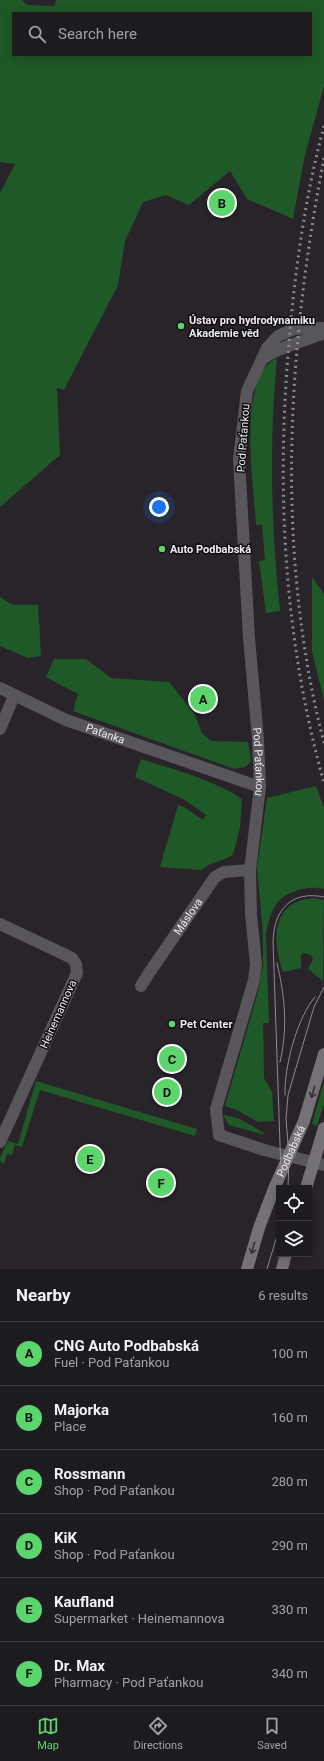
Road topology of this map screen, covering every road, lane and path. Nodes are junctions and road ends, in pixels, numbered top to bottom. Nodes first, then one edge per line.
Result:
1 (324, 328) edge
2 (324, 333) edge
3 (261, 360) junction
4 (0, 688) edge
5 (14, 696) junction
6 (0, 729) edge
7 (260, 787) junction
8 (250, 870) junction
9 (0, 924) edge
10 (142, 986) dead end
11 (324, 1054) edge
12 (324, 1128) edge
13 (0, 1142) edge
14 (289, 1156) junction
15 (319, 1164) edge
16 (308, 1185) edge
17 (285, 1257) edge
18 (248, 1269) edge
19 (282, 1269) edge

1 - 3 street, Pod Paťankou
2 - 3 street
3 - 7 street, Pod Paťankou
4 - 5 street, Paťanka
5 - 6 street
5 - 7 street, Paťanka
7 - 8 street, Pod Paťankou
8 - 10 street, Máslova
8 - 14 street, Pod Paťankou
9 - 13 street, Heinemannova
11 -> 14 main road, Podbabská
12 - 15 main road, Podbabská
14 - 15 street
14 -> 18 main road, Podbabská
15 - 16 main road, Podbabská
17 - 19 main road

